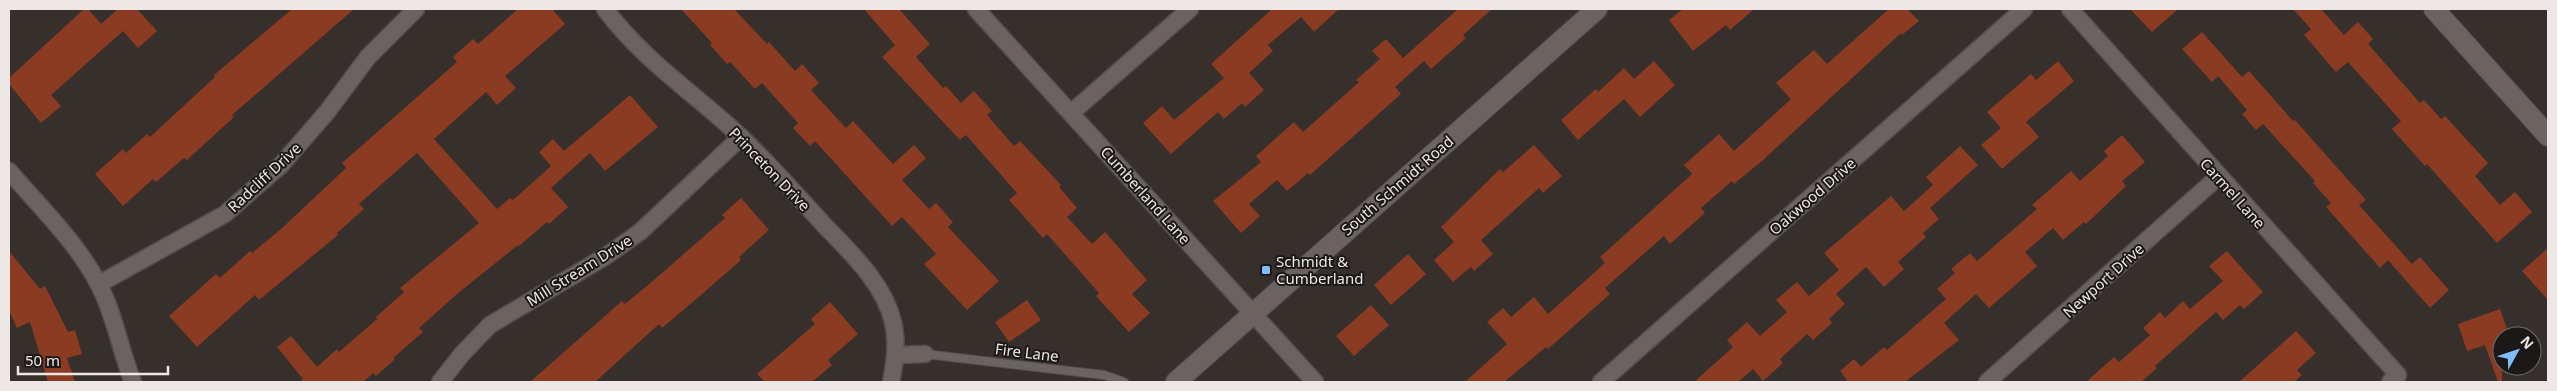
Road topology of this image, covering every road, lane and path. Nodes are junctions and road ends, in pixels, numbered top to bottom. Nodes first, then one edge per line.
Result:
1 (416, 9) edge
2 (605, 9) edge
3 (976, 9) edge
4 (1190, 9) edge
5 (1596, 9) edge
6 (2024, 9) edge
7 (2070, 9) edge
8 (2434, 9) edge
9 (1071, 114) junction
10 (2548, 136) edge
11 (741, 137) junction
12 (9, 171) edge
13 (2218, 177) junction
14 (99, 284) junction
15 (1253, 313) junction
16 (925, 354) joint
17 (896, 355) junction
18 (2394, 379) edge
19 (133, 382) edge
20 (440, 382) edge
21 (892, 382) edge
22 (1124, 382) edge
23 (1176, 382) edge
24 (1315, 382) edge
25 (1601, 382) edge
26 (1987, 382) edge

1 - 14 street, Radcliff Drive
2 - 11 street, Princeton Drive
3 - 9 street, Cumberland Lane
4 - 9 street
5 - 15 street, South Schmidt Road
6 - 25 street, Oakwood Drive
7 - 13 street, Carmel Lane
8 - 10 street
9 - 15 street, Cumberland Lane
11 - 17 street, Princeton Drive
11 - 20 street, Mill Stream Drive
12 - 14 street
13 - 18 street, Carmel Lane
13 - 26 street, Newport Drive
14 - 19 street
15 - 23 street, South Schmidt Road
15 - 24 street, Cumberland Lane
16 - 17 street
16 - 22 lane, Fire Lane
17 - 21 street, Princeton Drive

